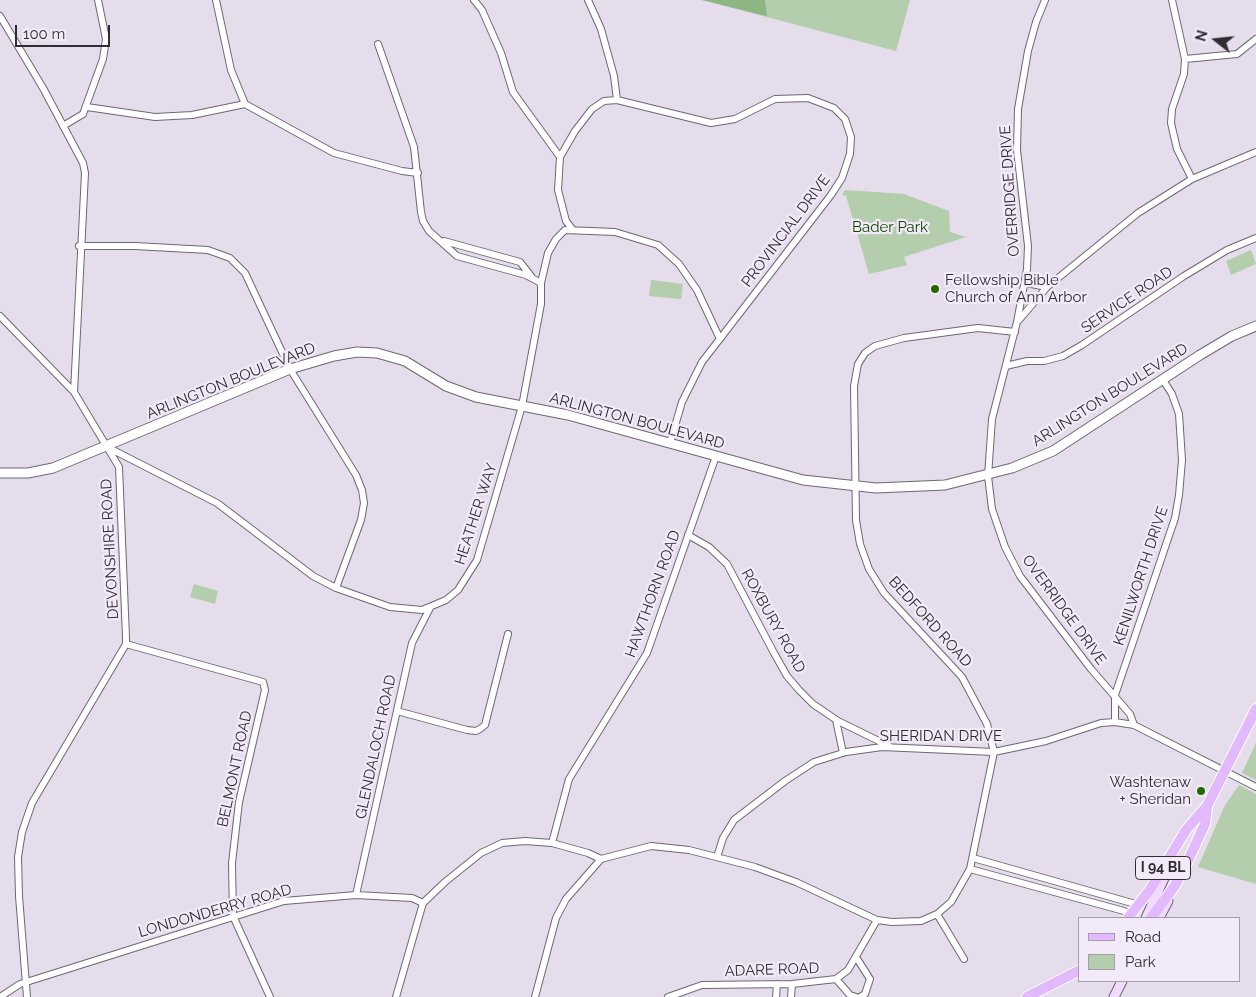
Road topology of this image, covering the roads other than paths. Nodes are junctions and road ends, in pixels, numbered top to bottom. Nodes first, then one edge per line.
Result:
1 (98, 0) edge
2 (216, 0) edge
3 (474, 0) edge
4 (588, 0) edge
5 (1045, 0) edge
6 (1172, 0) edge
7 (0, 16) edge
8 (1256, 39) edge
9 (378, 44) dead end
10 (1185, 59) junction
11 (617, 100) junction
12 (245, 104) junction
13 (87, 107) junction
14 (63, 126) junction
15 (1256, 152) edge
16 (560, 157) junction
17 (418, 173) junction
18 (1192, 179) junction
19 (573, 230) junction
20 (1256, 238) edge
21 (440, 240) junction
22 (80, 246) junction
23 (532, 277) junction
24 (542, 283) junction
25 (1026, 284) junction
26 (1046, 286) junction
27 (0, 316) edge
28 (1018, 322) junction
29 (1256, 326) edge
30 (1015, 332) junction
31 (720, 338) junction
32 (1006, 366) junction
33 (290, 369) junction
34 (1163, 380) junction
35 (74, 392) junction
36 (522, 406) junction
37 (670, 443) junction
38 (106, 447) junction
39 (716, 456) junction
40 (0, 474) edge
41 (988, 476) junction
42 (855, 486) junction
43 (688, 535) junction
44 (336, 588) junction
45 (430, 608) junction
46 (508, 634) dead end
47 (126, 644) junction
48 (1115, 694) junction
49 (1256, 709) edge
50 (397, 711) junction
51 (836, 720) junction
52 (1115, 722) junction
53 (1134, 725) junction
54 (892, 747) junction
55 (994, 752) junction
56 (843, 753) junction
57 (1224, 771) junction
58 (1256, 787) edge
59 (1207, 806) junction
60 (1186, 830) junction
61 (552, 843) junction
62 (717, 857) junction
63 (973, 858) junction
64 (602, 859) junction
65 (970, 869) junction
66 (1071, 885) junction
67 (1174, 887) junction
68 (356, 895) junction
69 (1068, 896) junction
70 (423, 903) junction
71 (1139, 905) junction
72 (937, 914) junction
73 (233, 916) junction
74 (1129, 917) edge
75 (1146, 917) edge
76 (1151, 917) edge
77 (1159, 917) edge
78 (877, 920) junction
79 (856, 957) junction
80 (964, 959) dead end
81 (1078, 965) edge
82 (1078, 971) edge
83 (1061, 978) junction
84 (836, 980) junction
85 (26, 982) junction
86 (1122, 982) edge
87 (778, 984) junction
88 (792, 984) junction
89 (0, 997) edge
90 (27, 997) edge
91 (270, 997) edge
92 (396, 997) edge
93 (535, 997) edge
94 (668, 997) edge
95 (776, 997) edge
96 (791, 997) edge
97 (858, 997) edge
98 (1027, 997) edge
99 (1114, 997) edge

1 - 13 street
2 - 12 street
3 - 16 street
4 - 11 street
5 - 25 street, OVERRIDGE DRIVE
6 - 10 street
7 - 14 street
8 - 10 street
9 - 17 street
10 - 18 street
11 - 16 street
11 - 31 street, PROVINCIAL DRIVE
12 - 13 street
12 - 17 street
13 - 14 street
14 - 22 street
15 - 18 street
16 - 19 street
17 - 21 street
18 - 26 street
19 - 24 street, HEATHER WAY
19 - 31 street
20 - 32 street, SERVICE ROAD
21 - 23 street
21 - 23 street
22 - 33 street
22 - 35 street
23 - 24 street
24 - 36 street, HEATHER WAY
25 - 26 street
25 - 28 street, OVERRIDGE DRIVE
26 - 28 street
27 - 35 street, DEVONSHIRE ROAD
28 - 30 street, OVERRIDGE DRIVE
29 - 34 street, ARLINGTON BOULEVARD
30 - 32 street, OVERRIDGE DRIVE
30 - 42 street, BEDFORD ROAD
31 - 37 street, PROVINCIAL DRIVE
32 - 41 street, OVERRIDGE DRIVE
33 - 36 street, ARLINGTON BOULEVARD
33 - 38 street, ARLINGTON BOULEVARD
33 - 44 street
34 - 41 street, ARLINGTON BOULEVARD
34 - 48 street, KENILWORTH DRIVE
35 - 38 street, DEVONSHIRE ROAD
36 - 37 street, ARLINGTON BOULEVARD
36 - 45 street, HEATHER WAY
37 - 39 street, ARLINGTON BOULEVARD
38 - 40 street, ARLINGTON BOULEVARD
38 - 44 street, HEATHER WAY
38 - 47 street, DEVONSHIRE ROAD
39 - 42 street, ARLINGTON BOULEVARD
39 - 43 street, HAWTHORN ROAD
41 - 42 street, ARLINGTON BOULEVARD
41 - 48 street, OVERRIDGE DRIVE
42 - 55 street, BEDFORD ROAD
43 - 51 street, ROXBURY ROAD
43 - 61 street, HAWTHORN ROAD
44 - 45 street, HEATHER WAY
45 - 50 street, GLENDALOCH ROAD
46 - 50 street
47 - 73 street, BELMONT ROAD
47 - 85 street
48 - 52 street, KENILWORTH DRIVE
48 - 53 street, OVERRIDGE DRIVE
49 - 57 main road, I 94 BL
50 - 68 street, GLENDALOCH ROAD
51 - 54 street, ROXBURY ROAD
51 - 56 street
52 - 53 street, SHERIDAN DRIVE
52 - 55 street, SHERIDAN DRIVE
53 - 57 street, SHERIDAN DRIVE
54 - 55 street, SHERIDAN DRIVE
54 - 56 street, SHERIDAN DRIVE
55 - 63 street, BEDFORD ROAD
56 - 62 street, SHERIDAN DRIVE
57 - 58 street, SHERIDAN DRIVE
57 - 59 main road, I 94 BL
59 - 60 main road, I 94 BL
59 - 67 main road, I 94 BL
60 - 71 main road, I 94 BL
60 - 75 main road
61 - 64 street
61 - 70 street
62 - 64 street
62 - 78 street
63 - 65 street
63 - 66 street
64 - 93 street
65 - 69 street
65 - 72 street
66 - 69 street
66 - 71 street
67 - 76 main road, I 94 BL
67 - 77 main road
68 - 70 street, LONDONDERRY ROAD
68 - 73 street, LONDONDERRY ROAD
69 - 74 street
70 - 92 street
71 - 74 main road, I 94 BL
72 - 78 street
72 - 80 street
73 - 85 street, LONDONDERRY ROAD
73 - 91 street, BELMONT ROAD
78 - 79 street, ADARE ROAD
79 - 84 street, ADARE ROAD
79 - 97 street
81 - 83 main road
82 - 83 main road
83 - 98 main road
84 - 88 street, ADARE ROAD
84 - 97 street
85 - 89 street, LONDONDERRY ROAD
85 - 90 street
86 - 99 main road
87 - 88 street, ADARE ROAD
87 - 94 street, ADARE ROAD
87 - 95 street
88 - 96 street

